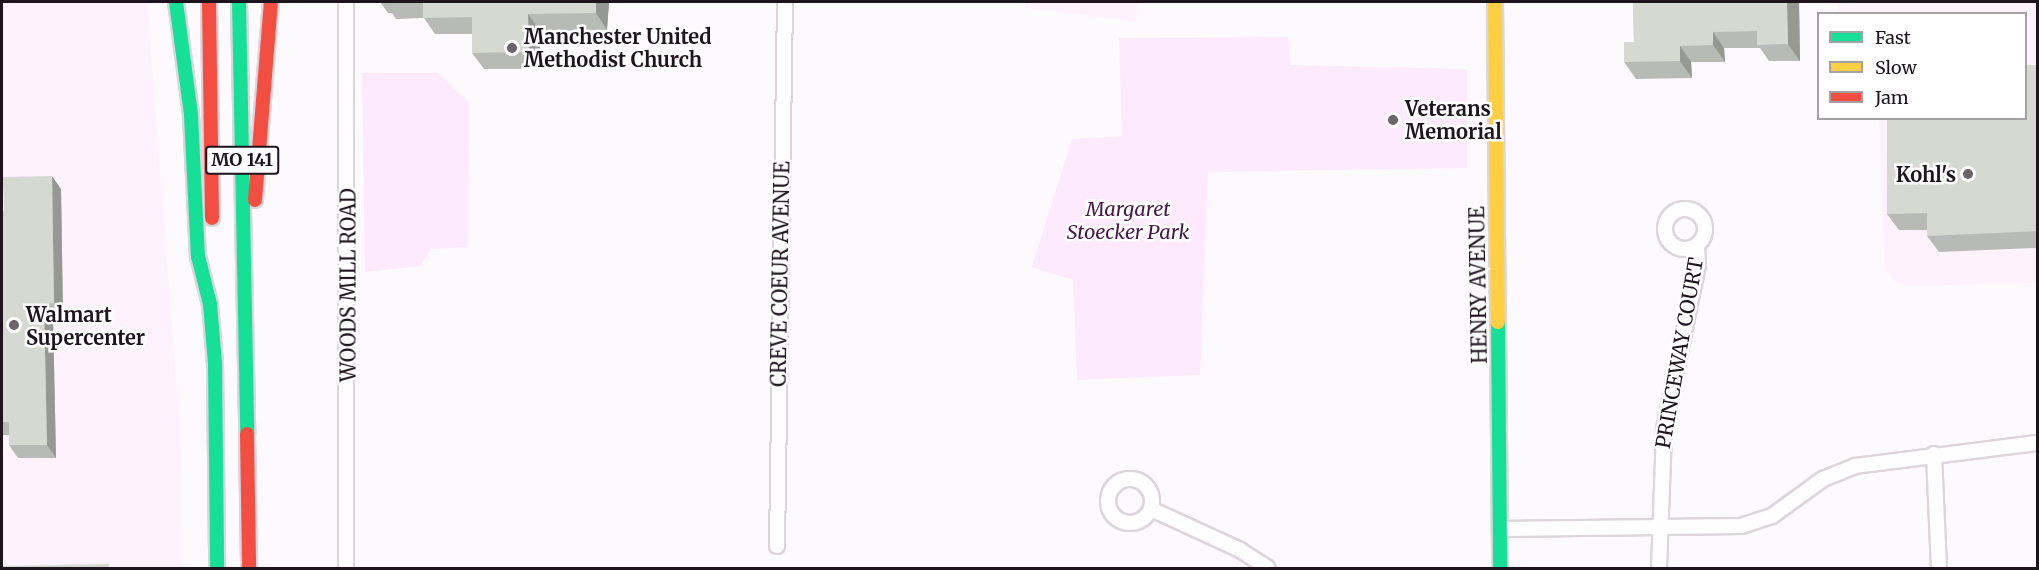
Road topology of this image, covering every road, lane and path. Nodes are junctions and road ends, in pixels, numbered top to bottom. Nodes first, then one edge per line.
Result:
1 (176, 2) edge
2 (209, 2) edge
3 (239, 2) edge
4 (271, 2) edge
5 (346, 2) edge
6 (785, 2) edge
7 (1495, 2) edge
8 (1697, 245) dead end
9 (210, 304) junction
10 (244, 319) junction
11 (2037, 443) edge
12 (1934, 454) junction
13 (1151, 508) dead end
14 (1659, 527) junction
15 (1500, 529) junction
16 (777, 546) dead end
17 (217, 568) edge
18 (249, 568) edge
19 (346, 568) edge
20 (1268, 568) edge
21 (1500, 568) edge
22 (1659, 568) edge
23 (1939, 568) edge

1 - 9 main road
2 - 9 main road, MO 141
3 - 10 main road, MO 141
4 - 10 main road
5 - 19 street, WOODS MILL ROAD
6 - 16 street, CREVE COEUR AVENUE
7 - 15 main road, HENRY AVENUE
8 - 14 street, PRINCEWAY COURT
9 - 17 main road, MO 141
10 - 18 main road, MO 141
11 - 12 street
12 - 14 street
12 - 23 street
13 - 20 street
14 - 15 street
14 - 22 street, PRINCEWAY COURT
15 - 21 main road, HENRY AVENUE

